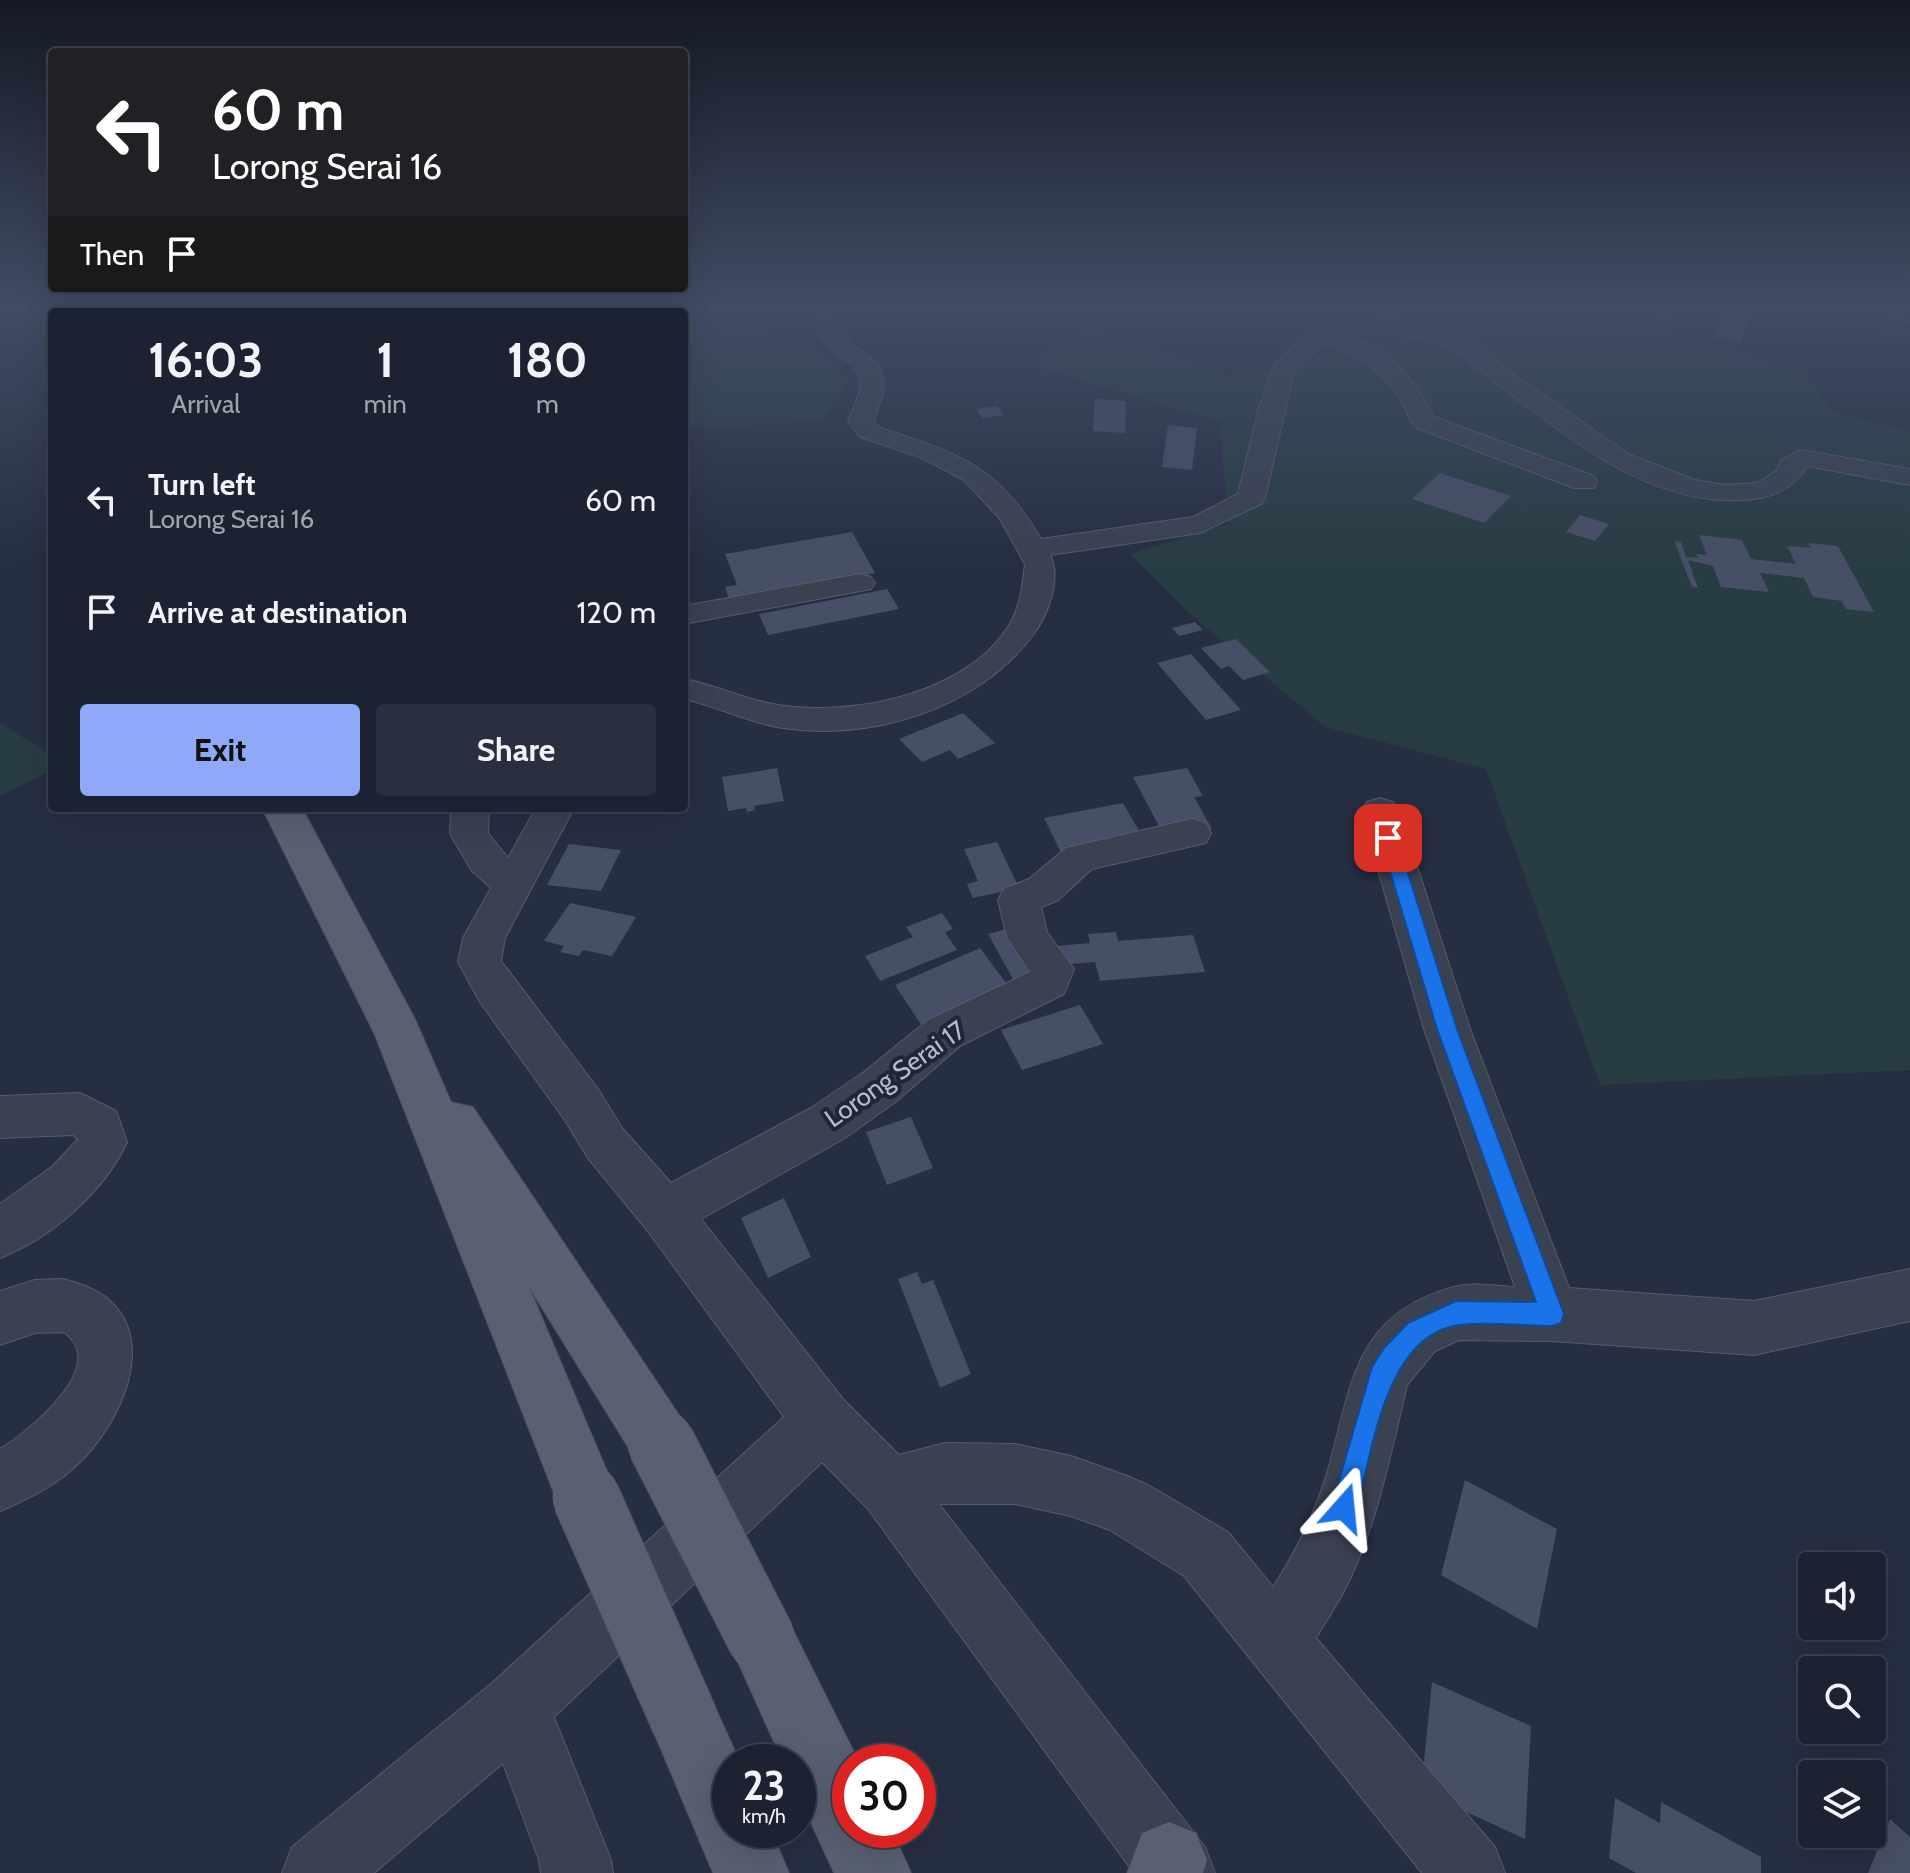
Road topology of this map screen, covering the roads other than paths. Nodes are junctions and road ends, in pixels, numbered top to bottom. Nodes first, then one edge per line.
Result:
1 (871, 390) edge
2 (1276, 390) edge
3 (1407, 390) edge
4 (1521, 390) edge
5 (1910, 477) edge
6 (1584, 482) dead end
7 (1033, 549) junction
8 (860, 583) dead end
9 (688, 614) edge
10 (688, 690) edge
11 (1380, 811) dead end
12 (284, 812) edge
13 (470, 812) edge
14 (553, 812) edge
15 (1192, 833) dead end
16 (512, 884) junction
17 (398, 1033) junction
18 (0, 1117) edge
19 (665, 1213) junction
20 (0, 1234) edge
21 (1910, 1295) edge
22 (1552, 1314) junction
23 (0, 1318) edge
24 (823, 1421) junction
25 (0, 1481) edge
26 (889, 1488) junction
27 (1276, 1642) junction
28 (516, 1707) junction
29 (712, 1783) edge
30 (832, 1786) edge
31 (741, 1848) edge
32 (861, 1848) edge
33 (579, 1869) edge
34 (1171, 1869) edge
35 (318, 1873) edge
36 (751, 1873) edge
37 (873, 1873) edge
38 (1469, 1873) edge

1 - 7 street
2 - 7 street
3 - 6 street
4 - 5 street
7 - 10 street
8 - 9 street
11 - 22 street
12 - 17 main road
13 - 16 street
14 - 16 street
15 - 19 street, Lorong Serai 17
16 - 19 street
17 - 29 main road, bridge
17 - 30 main road, bridge
18 - 20 street
19 - 24 street
21 - 22 street
22 - 27 street
23 - 25 street
24 - 26 street
24 - 28 street
26 - 27 street
26 - 34 street
27 - 38 street
28 - 33 street
28 - 35 street
31 - 36 main road
32 - 37 main road

